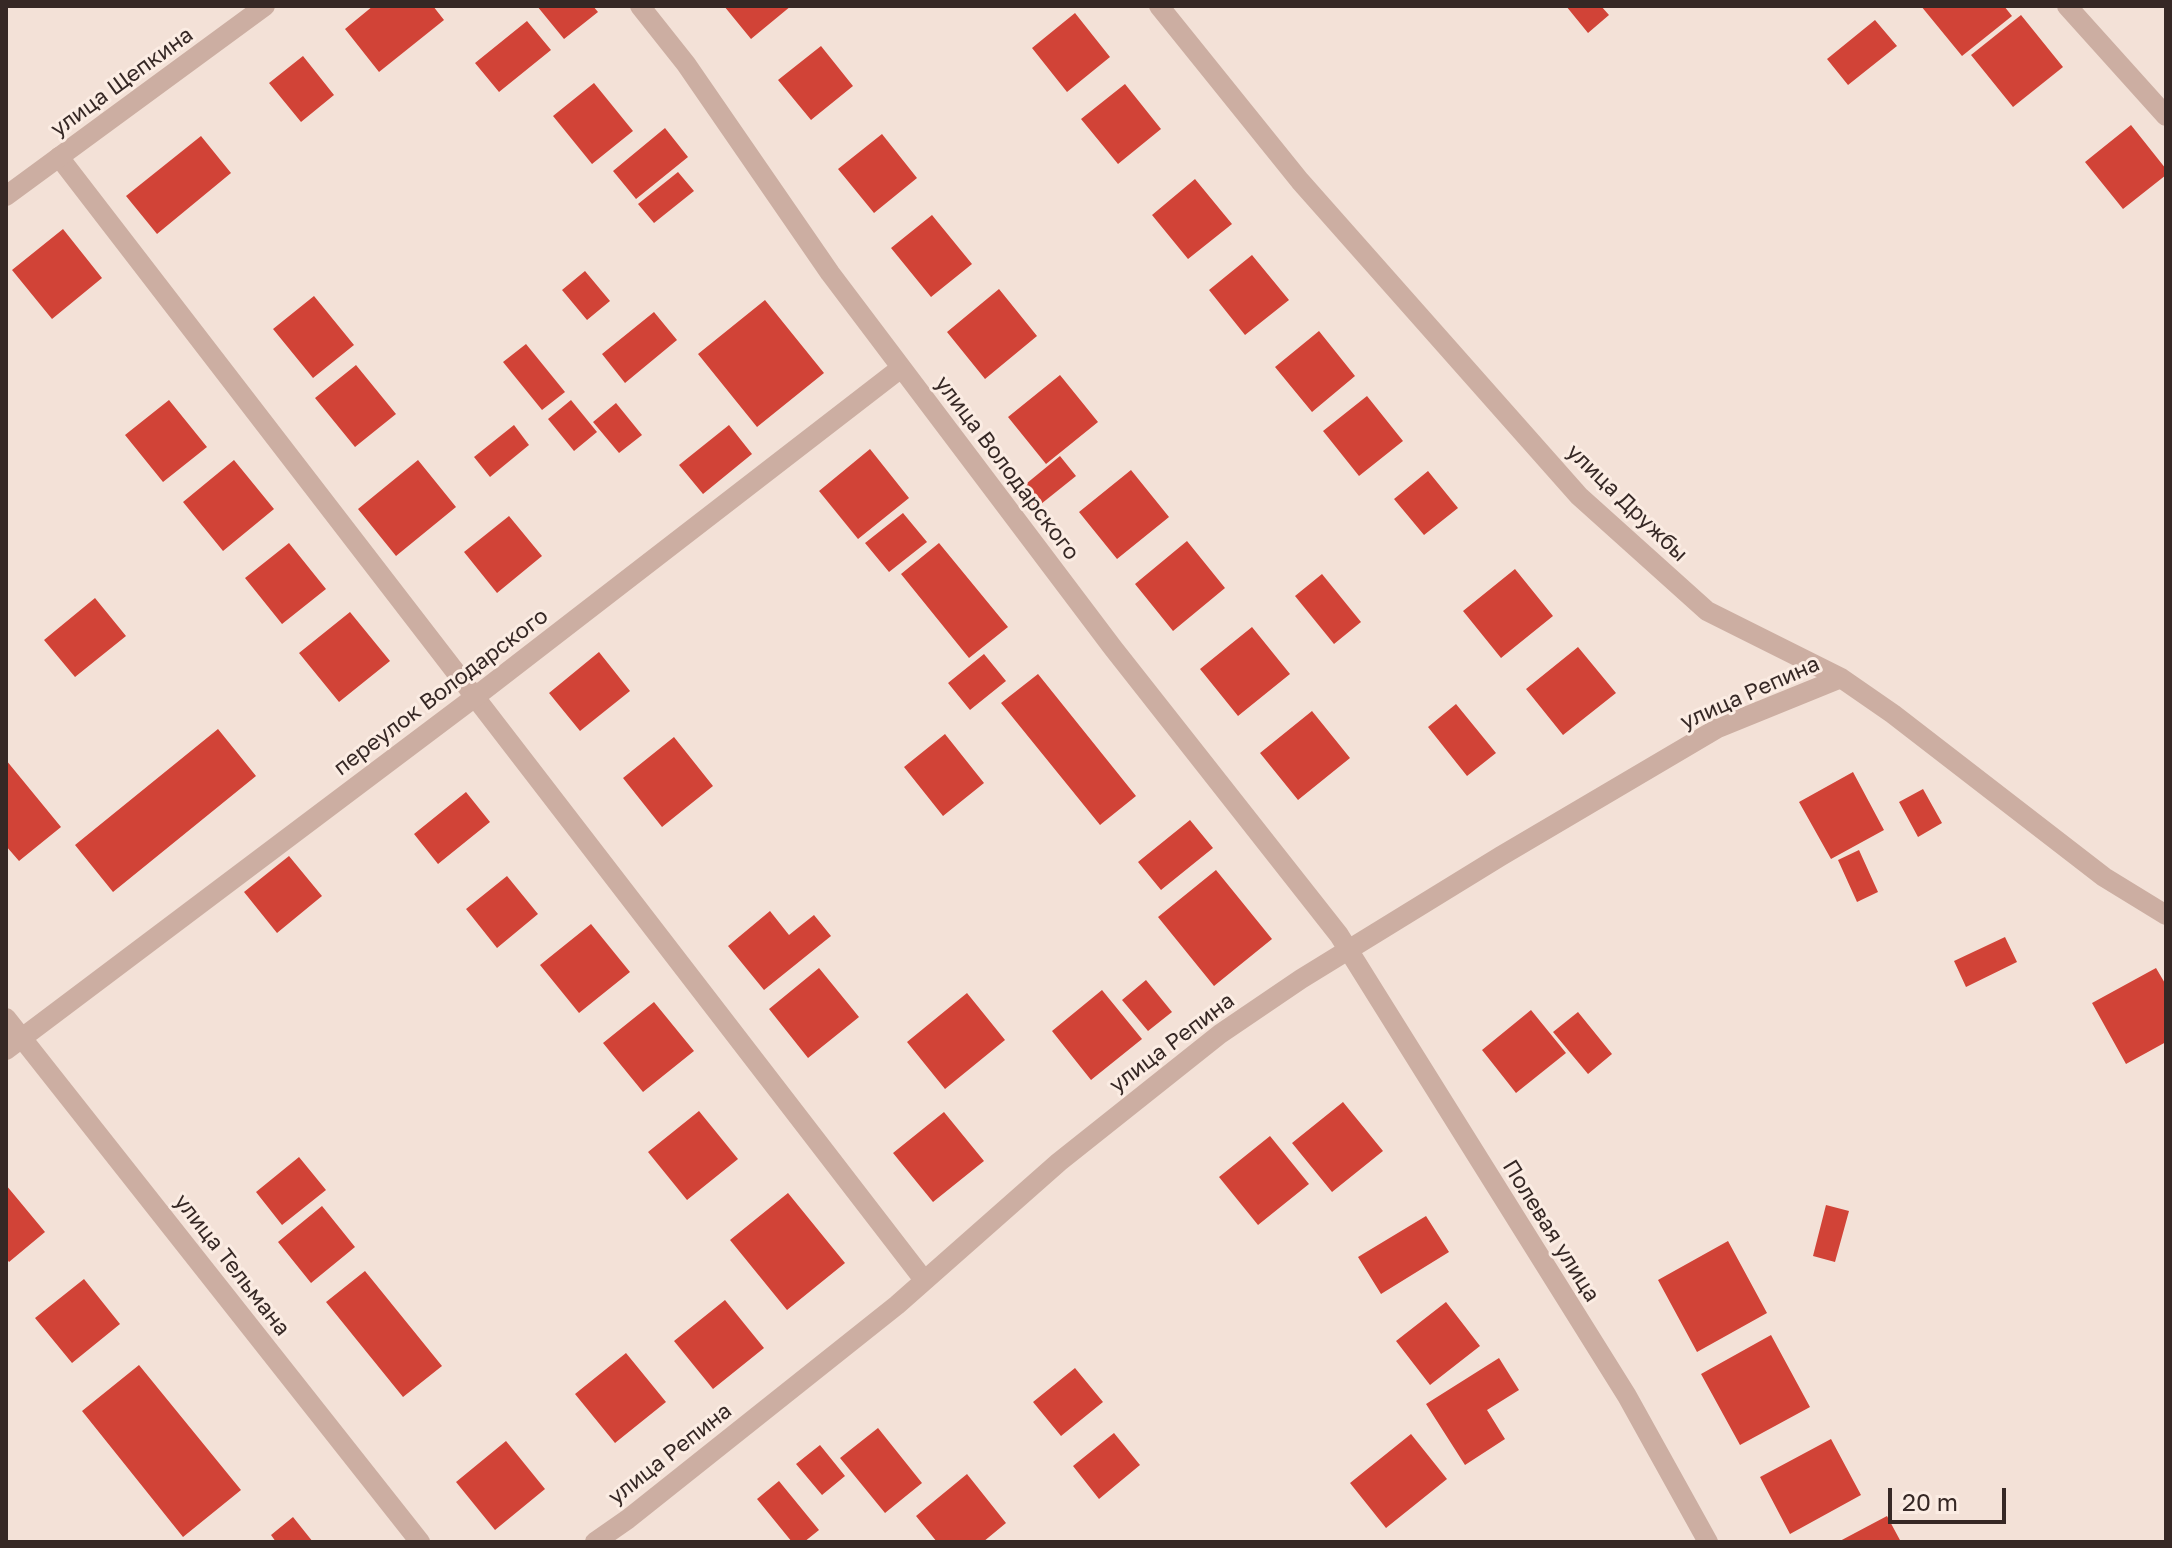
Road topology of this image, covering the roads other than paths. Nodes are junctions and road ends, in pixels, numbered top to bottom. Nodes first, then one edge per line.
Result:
1 (265, 6) edge
2 (640, 6) edge
3 (1159, 6) edge
4 (2067, 6) edge
5 (2166, 116) edge
6 (59, 157) junction
7 (6, 196) edge
8 (901, 368) junction
9 (1841, 678) junction
10 (475, 697) junction
11 (2166, 915) edge
12 (1348, 950) junction
13 (6, 1018) edge
14 (14, 1044) edge
15 (924, 1280) junction
16 (420, 1542) edge
17 (595, 1542) edge
18 (1708, 1542) edge

1 - 6 street, улица Щепкина
2 - 8 street, улица Володарского
3 - 9 street, улица Дружбы
4 - 5 street
6 - 7 street, улица Щепкина
6 - 10 street
8 - 10 street, переулок Володарского
8 - 12 street, улица Володарского
9 - 11 street, улица Дружбы
9 - 12 street, улица Репина
10 - 14 street, переулок Володарского
10 - 15 street
12 - 15 street, улица Репина
12 - 18 street, Полевая улица
13 - 14 street, улица Тельмана
14 - 16 street, улица Тельмана
15 - 17 street, улица Репина

